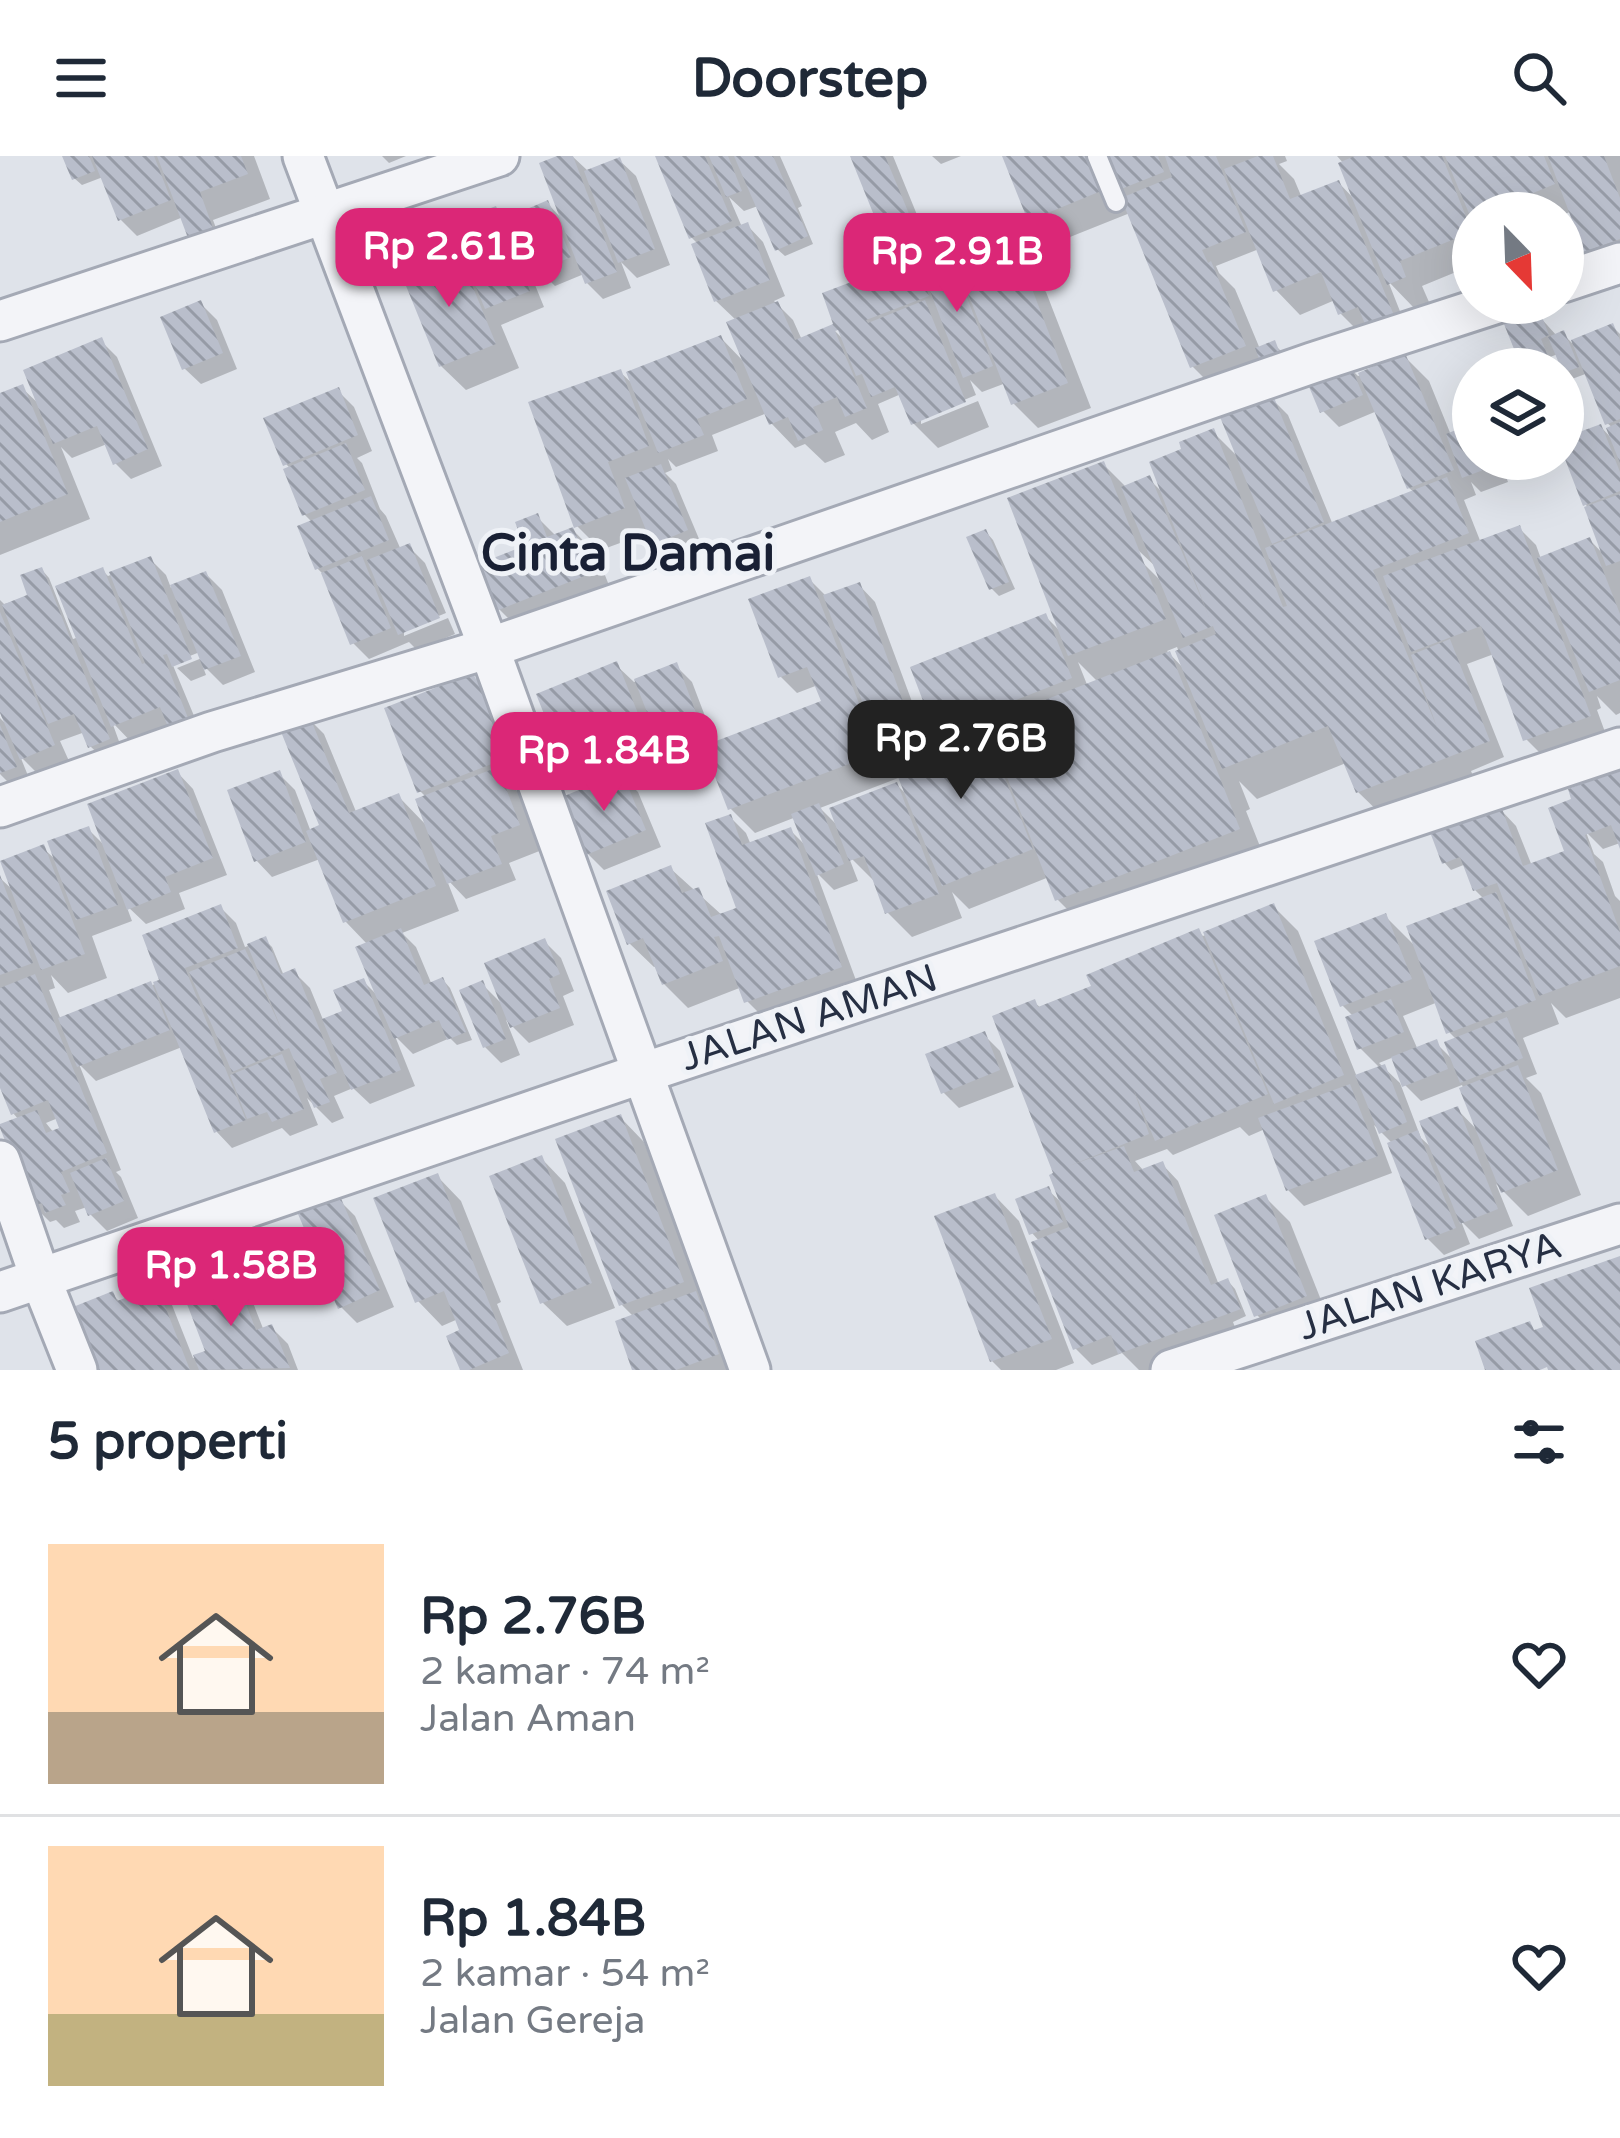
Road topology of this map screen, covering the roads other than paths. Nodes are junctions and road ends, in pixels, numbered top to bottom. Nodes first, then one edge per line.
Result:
1 (303, 156) edge
2 (499, 156) edge
3 (1097, 156) edge
4 (1116, 202) dead end
5 (324, 215) junction
6 (1620, 263) edge
7 (1584, 275) edge
8 (1452, 318) edge
9 (0, 321) edge
10 (489, 648) junction
11 (1620, 748) edge
12 (0, 807) edge
13 (643, 1073) junction
14 (0, 1161) edge
15 (1620, 1224) edge
16 (40, 1277) junction
17 (0, 1292) edge
18 (77, 1370) edge
19 (750, 1370) edge
20 (1171, 1370) edge

1 - 5 street
2 - 5 street
3 - 4 lane
5 - 9 street
5 - 10 street
6 - 7 street
8 - 10 street
10 - 12 street
10 - 13 street
11 - 13 street, JALAN AMAN
13 - 16 street, JALAN AMAN
13 - 19 street
14 - 16 street
15 - 20 street, JALAN KARYA
16 - 17 street, JALAN AMAN
16 - 18 street

